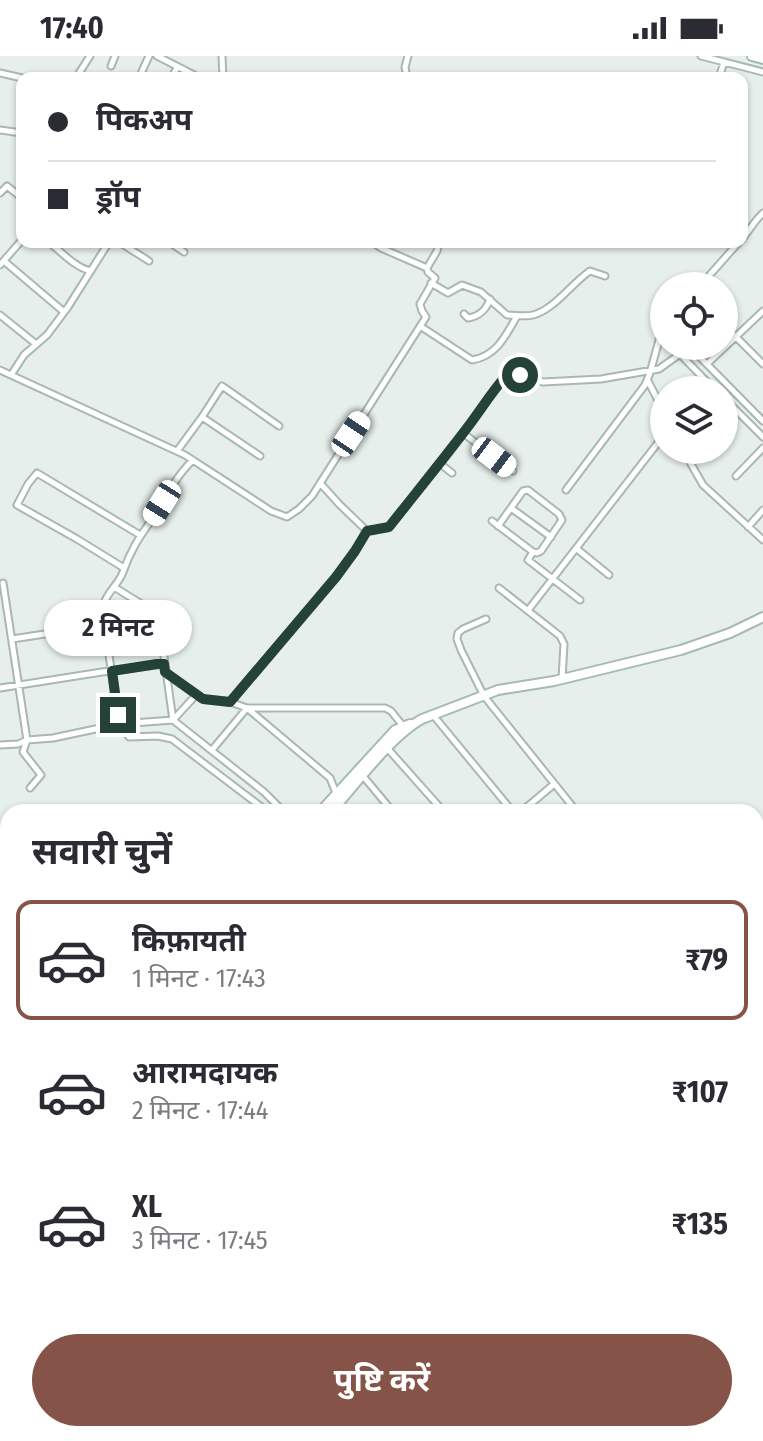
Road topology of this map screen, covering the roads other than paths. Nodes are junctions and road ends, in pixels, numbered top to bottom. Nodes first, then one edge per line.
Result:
1 (115, 56) edge
2 (157, 56) edge
3 (701, 56) edge
4 (752, 56) edge
5 (167, 58) edge
6 (763, 59) edge
7 (724, 62) junction
8 (111, 66) dead end
9 (177, 68) junction
10 (175, 72) edge
11 (186, 72) edge
12 (721, 72) edge
13 (763, 72) edge
14 (0, 193) edge
15 (16, 193) edge
16 (763, 213) edge
17 (748, 231) edge
18 (16, 247) edge
19 (57, 248) edge
20 (105, 248) edge
21 (128, 248) edge
22 (178, 248) edge
23 (381, 248) edge
24 (438, 248) edge
25 (733, 248) edge
26 (184, 252) dead end
27 (149, 261) dead end
28 (2, 263) edge
29 (427, 268) junction
30 (92, 271) junction
31 (712, 272) edge
32 (605, 276) dead end
33 (431, 283) junction
34 (490, 299) junction
35 (763, 311) edge
36 (64, 312) junction
37 (464, 314) dead end
38 (0, 315) edge
39 (518, 315) junction
40 (420, 326) junction
41 (738, 333) edge
42 (738, 339) edge
43 (36, 344) junction
44 (654, 360) edge
45 (672, 360) edge
46 (686, 360) edge
47 (703, 360) edge
48 (711, 360) edge
49 (707, 364) junction
50 (763, 364) edge
51 (0, 370) edge
52 (651, 371) junction
53 (11, 375) junction
54 (701, 376) edge
55 (647, 380) junction
56 (650, 386) edge
57 (738, 412) edge
58 (202, 417) junction
59 (763, 421) edge
60 (279, 426) dead end
61 (463, 433) junction
62 (763, 437) edge
63 (763, 448) edge
64 (177, 451) junction
65 (650, 453) edge
66 (260, 456) dead end
67 (193, 460) junction
68 (439, 463) junction
69 (691, 464) edge
70 (513, 471) dead end
71 (452, 473) dead end
72 (736, 476) dead end
73 (320, 483) junction
74 (566, 490) dead end
75 (511, 508) junction
76 (763, 510) edge
77 (748, 527) junction
78 (367, 531) junction
79 (140, 535) junction
80 (551, 537) junction
81 (763, 540) edge
82 (577, 549) junction
83 (533, 552) junction
84 (124, 568) junction
85 (609, 575) dead end
86 (553, 579) junction
87 (3, 583) dead end
88 (114, 587) junction
89 (499, 588) dead end
90 (580, 600) dead end
91 (529, 609) junction
92 (763, 617) edge
93 (486, 619) dead end
94 (104, 625) junction
95 (160, 635) junction
96 (12, 639) junction
97 (107, 642) junction
98 (164, 664) junction
99 (112, 671) junction
100 (165, 672) junction
101 (562, 679) junction
102 (19, 686) junction
103 (0, 688) edge
104 (196, 695) junction
105 (484, 696) junction
106 (230, 702) junction
107 (247, 708) junction
108 (433, 715) junction
109 (173, 720) junction
110 (119, 724) junction
111 (407, 727) junction
112 (27, 740) junction
113 (0, 745) edge
114 (388, 749) junction
115 (212, 750) junction
116 (363, 776) junction
117 (553, 785) junction
118 (30, 788) dead end
119 (337, 794) junction
120 (257, 804) edge
121 (276, 804) edge
122 (328, 804) edge
123 (338, 804) edge
124 (386, 804) edge
125 (437, 804) edge
126 (506, 804) edge
127 (530, 804) edge
128 (570, 804) edge

1 - 8 street
2 - 5 street
3 - 7 street
4 - 6 street
5 - 9 street
7 - 12 street
7 - 13 street
9 - 10 street
9 - 11 street
14 - 15 street
16 - 17 street
18 - 28 street
19 - 30 street
20 - 30 street
21 - 27 street
22 - 26 street
23 - 29 street
24 - 29 street
25 - 31 street
28 - 36 street
29 - 33 street
30 - 36 street
32 - 39 street
33 - 34 street
33 - 40 street
34 - 37 street
34 - 39 street
35 - 41 street
36 - 43 street
38 - 43 street
39 - 40 street
40 - 73 street
42 - 50 street
43 - 53 street
44 - 52 street
45 - 52 street
46 - 54 street
47 - 49 street
48 - 49 street
49 - 59 street
51 - 53 street
52 - 55 street
52 - 61 street
53 - 64 street
55 - 56 street
55 - 74 street
57 - 62 street
58 - 60 street
58 - 64 street
58 - 66 street
61 - 68 street
61 - 70 street
63 - 72 street
64 - 67 street
65 - 82 street
67 - 73 street
67 - 79 street
68 - 71 street
68 - 78 street
69 - 77 street
73 - 78 street
75 - 80 street
75 - 80 street
75 - 83 street
76 - 77 street
77 - 81 street
78 - 106 street
79 - 84 street
79 - 84 street
80 - 83 street
82 - 85 street
82 - 86 street
83 - 86 street
84 - 88 street
86 - 90 street
86 - 91 street
87 - 96 street
88 - 94 street
88 - 95 street
89 - 91 street
91 - 101 street
92 - 101 street
93 - 105 street
94 - 96 street
94 - 97 street
95 - 97 street
95 - 98 street
96 - 102 street
97 - 99 street
98 - 99 street
98 - 100 street
99 - 102 street
99 - 110 street
100 - 104 street
100 - 109 street
101 - 105 street
102 - 103 street
102 - 112 street
104 - 106 street
104 - 109 street
105 - 108 street
105 - 117 street
106 - 107 street
107 - 111 street
107 - 115 street
107 - 119 street
108 - 111 street
108 - 126 street
109 - 110 street
109 - 115 street
110 - 112 street
110 - 120 street
111 - 114 street
111 - 119 street
112 - 113 street
112 - 118 street
114 - 116 street
114 - 125 street
115 - 121 street
116 - 123 street
116 - 124 street
117 - 127 street
117 - 128 street
119 - 122 street

